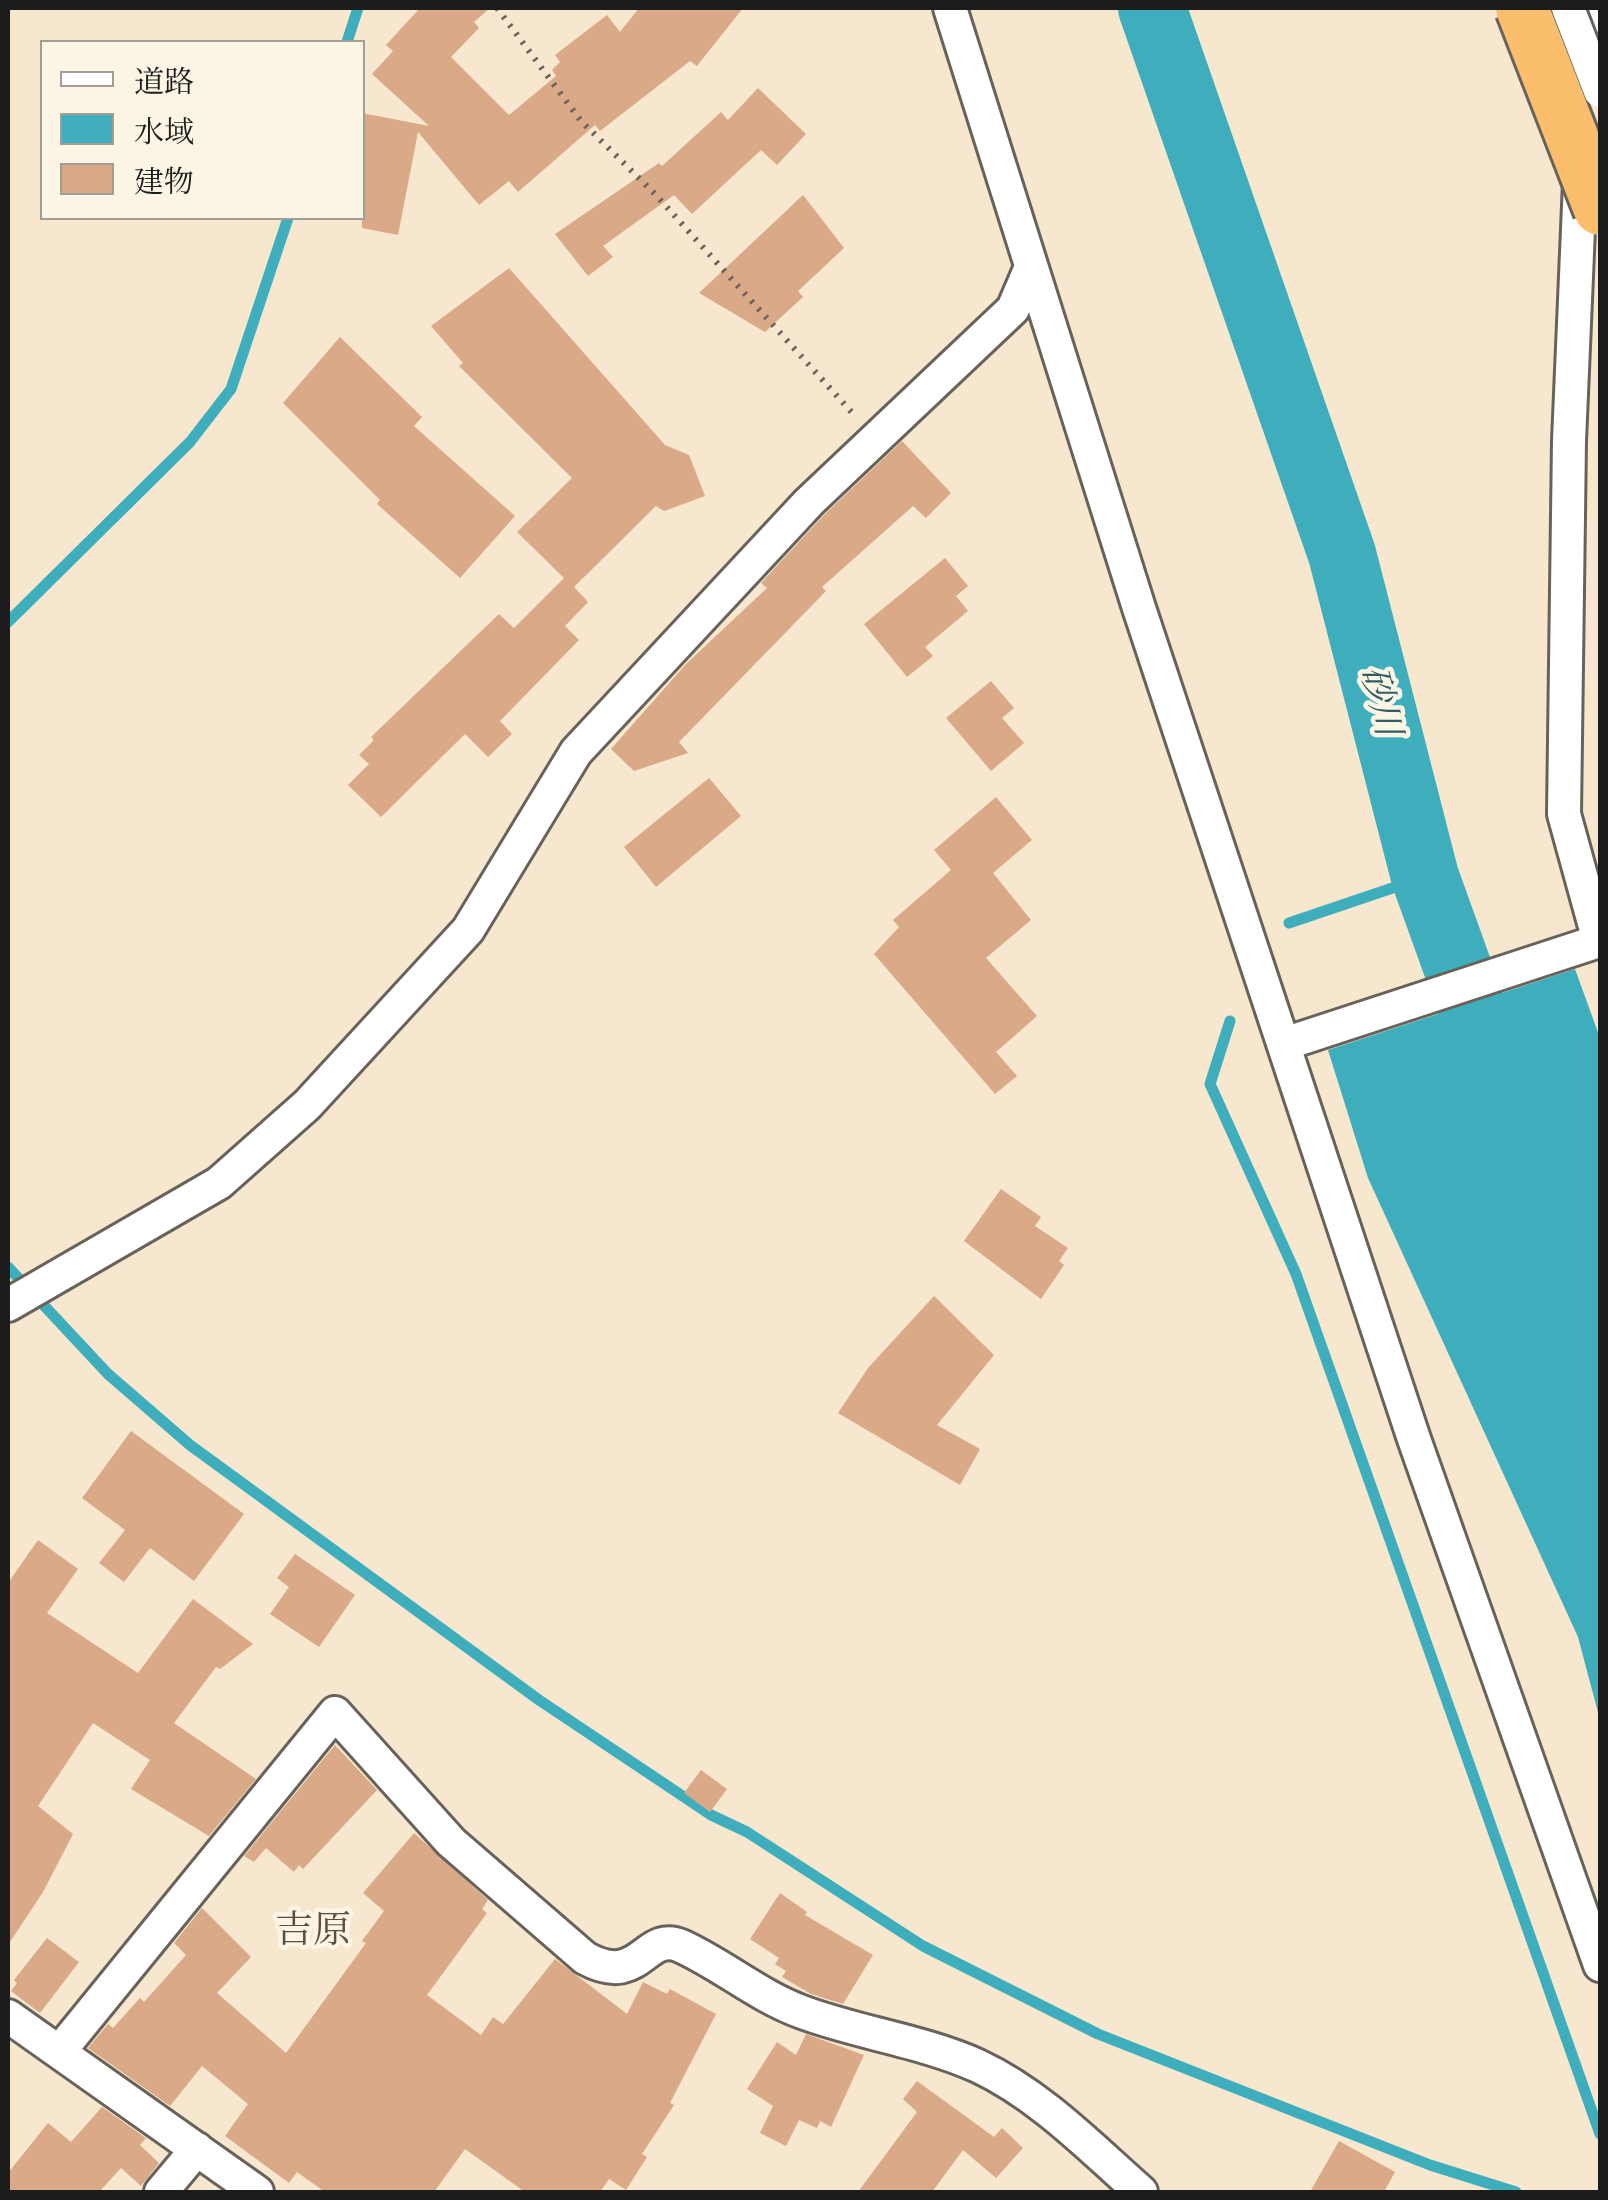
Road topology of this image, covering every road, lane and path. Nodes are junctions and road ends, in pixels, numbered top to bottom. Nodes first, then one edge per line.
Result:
1 (497, 8) edge
2 (950, 8) edge
3 (1522, 8) edge
4 (1587, 17) edge
5 (1600, 91) edge
6 (1600, 209) edge
7 (1031, 267) junction
8 (875, 436) junction
9 (1600, 941) edge
10 (1284, 1044) junction
11 (24, 1296) edge
12 (1600, 1965) edge
13 (8, 2016) edge
14 (58, 2052) junction
15 (196, 2149) junction
16 (161, 2192) edge
17 (257, 2192) edge
18 (1140, 2192) edge

1 - 8 path
2 - 7 street
3 - 6 highway, bridge
4 - 5 street, bridge
4 - 9 street
7 - 8 street
7 - 10 street
8 - 11 street
9 - 10 street
10 - 12 street
13 - 14 street
14 - 15 street
14 - 18 street
15 - 16 street
15 - 17 street

